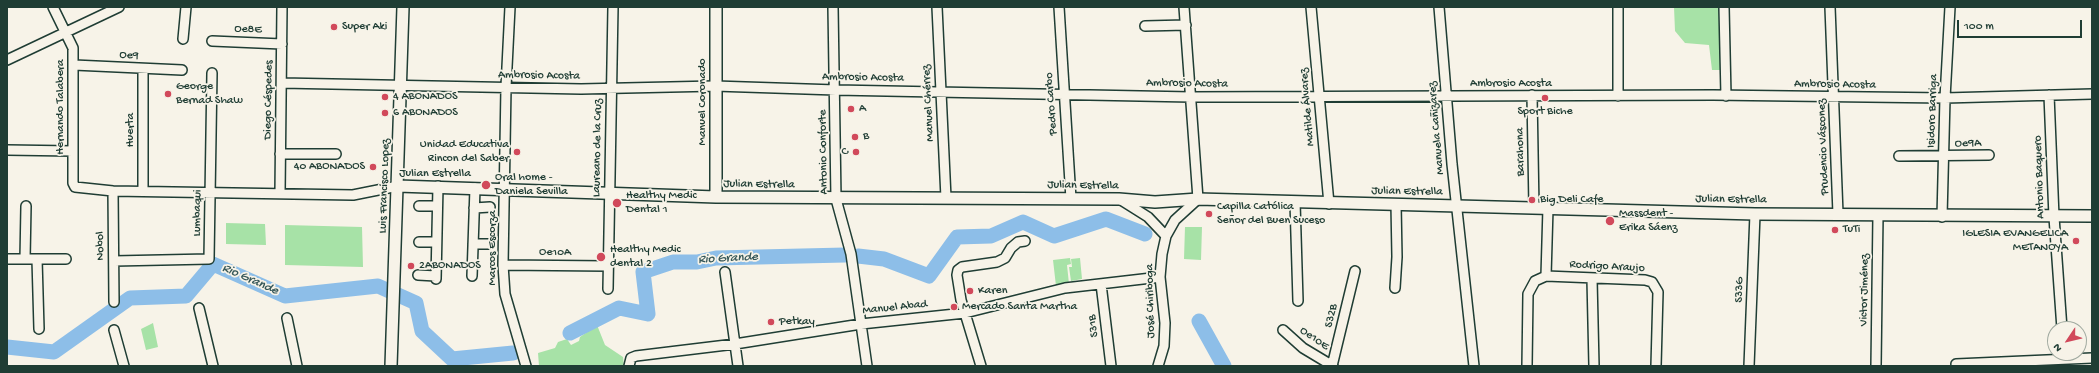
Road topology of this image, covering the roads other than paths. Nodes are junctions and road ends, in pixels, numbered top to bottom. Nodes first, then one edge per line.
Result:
1 (53, 7) edge
2 (119, 7) edge
3 (186, 7) edge
4 (282, 7) edge
5 (403, 7) edge
6 (510, 7) edge
7 (613, 7) edge
8 (716, 7) edge
9 (833, 7) edge
10 (937, 7) edge
11 (1058, 7) edge
12 (1184, 7) edge
13 (1311, 7) edge
14 (1439, 7) edge
15 (1618, 7) edge
16 (1724, 7) edge
17 (1830, 7) edge
18 (1950, 7) edge
19 (1186, 25) junction
20 (1145, 26) dead end
21 (66, 32) junction
22 (183, 39) dead end
23 (212, 41) dead end
24 (282, 44) junction
25 (7, 60) edge
26 (74, 65) junction
27 (143, 69) junction
28 (182, 70) dead end
29 (212, 73) dead end
30 (282, 83) junction
31 (715, 86) junction
32 (401, 87) junction
33 (506, 87) junction
34 (611, 88) junction
35 (836, 90) junction
36 (940, 91) junction
37 (1064, 94) junction
38 (2092, 94) edge
39 (2049, 95) junction
40 (1445, 96) junction
41 (1532, 96) junction
42 (1618, 96) junction
43 (1726, 96) junction
44 (1191, 97) junction
45 (1320, 97) junction
46 (1834, 97) junction
47 (1945, 98) junction
48 (7, 150) edge
49 (73, 151) junction
50 (280, 154) junction
51 (336, 154) dead end
52 (1989, 155) dead end
53 (1899, 156) dead end
54 (1943, 156) junction
55 (398, 186) junction
56 (438, 186) junction
57 (75, 187) joint
58 (475, 188) junction
59 (505, 190) junction
60 (113, 191) junction
61 (143, 191) junction
62 (211, 193) junction
63 (280, 193) junction
64 (609, 194) junction
65 (716, 197) junction
66 (836, 198) junction
67 (946, 198) junction
68 (1071, 199) junction
69 (1119, 199) junction
70 (1198, 200) junction
71 (1295, 202) junction
72 (1329, 204) junction
73 (1396, 204) junction
74 (26, 206) dead end
75 (419, 206) dead end
76 (437, 206) junction
77 (490, 207) dead end
78 (1457, 207) junction
79 (474, 208) junction
80 (1534, 208) junction
81 (1548, 208) junction
82 (1755, 214) junction
83 (1838, 214) junction
84 (1878, 215) junction
85 (2092, 216) edge
86 (1942, 217) junction
87 (2054, 217) junction
88 (1166, 236) junction
89 (1025, 241) dead end
90 (419, 242) dead end
91 (436, 242) junction
92 (472, 244) junction
93 (488, 244) dead end
94 (7, 259) edge
95 (25, 259) junction
96 (37, 259) junction
97 (66, 259) dead end
98 (114, 261) junction
99 (502, 265) junction
100 (607, 266) junction
101 (1355, 271) dead end
102 (725, 272) dead end
103 (418, 275) dead end
104 (472, 276) dead end
105 (1546, 276) junction
106 (1160, 277) junction
107 (1592, 278) junction
108 (1101, 284) junction
109 (1395, 288) dead end
110 (608, 289) dead end
111 (1298, 301) dead end
112 (114, 302) dead end
113 (199, 308) dead end
114 (965, 313) junction
115 (287, 318) dead end
116 (2061, 321) edge
117 (861, 324) junction
118 (39, 329) dead end
119 (114, 330) dead end
120 (1283, 330) dead end
121 (735, 344) junction
122 (2047, 360) edge
123 (630, 362) edge
124 (1956, 364) dead end
125 (124, 366) edge
126 (213, 366) edge
127 (297, 366) edge
128 (391, 366) edge
129 (526, 366) edge
130 (738, 366) edge
131 (867, 366) edge
132 (981, 366) edge
133 (1111, 366) edge
134 (1158, 366) edge
135 (1333, 366) edge
136 (1474, 366) edge
137 (1527, 366) edge
138 (1594, 366) edge
139 (1656, 366) edge
140 (1749, 366) edge
141 (1876, 366) edge

1 - 21 street, Hernando Talabera
2 - 21 street
3 - 22 street
4 - 24 street, Diego Céspedes
5 - 32 street, Luis Francisco Lopez
6 - 33 street, Marcos Escorza
7 - 34 street, Laureano de la Cruz
8 - 31 street, Manuel Coronado
9 - 35 street, Antonio Conforte
10 - 36 street, Manuel Chérrez
11 - 37 street, Pedro Carbo
12 - 19 street
13 - 45 street, Matilde Álvarez
14 - 40 street, Manuela Cañizarez
15 - 42 street
16 - 43 street
17 - 46 street, Prudencio Vásconez
18 - 47 street, Isidoro Barriga
19 - 20 street
19 - 44 street
21 - 25 street
21 - 26 street, Hernando Talabera
23 - 24 street, Oe8E
24 - 30 street, Diego Céspedes
26 - 27 street, Oe9
26 - 49 street, Hernando Talabera
27 - 28 street, Oe9
27 - 61 street, Huerta
29 - 62 street, Lumbaqui
30 - 32 street, Ambrosio Acosta
30 - 50 street, Diego Céspedes
31 - 34 street, Ambrosio Acosta
31 - 35 street, Ambrosio Acosta
31 - 65 street, Manuel Coronado
32 - 33 street, Ambrosio Acosta
32 - 55 street, Luis Francisco Lopez
33 - 34 street, Ambrosio Acosta
33 - 59 street, Marcos Escorza
34 - 64 street, Laureano de la Cruz
35 - 36 street, Ambrosio Acosta
35 - 66 street, Antonio Conforte
36 - 37 street, Ambrosio Acosta
36 - 67 street, Manuel Chérrez
37 - 44 street, Ambrosio Acosta
37 - 68 street, Pedro Carbo
38 - 39 street, Ambrosio Acosta
39 - 47 street, Ambrosio Acosta
39 - 87 street, Antonio Baquero
40 - 41 street, Ambrosio Acosta
40 - 45 street, Ambrosio Acosta
40 - 78 street, Manuela Cañizarez
41 - 42 street, Ambrosio Acosta
41 - 80 street, Barahona
42 - 43 street, Ambrosio Acosta
43 - 46 street, Ambrosio Acosta
44 - 45 street, Ambrosio Acosta
44 - 70 street
45 - 72 street, Matilde Álvarez
46 - 47 street, Ambrosio Acosta
46 - 83 street, Prudencio Vásconez
47 - 54 street, Isidoro Barriga
48 - 49 street
49 - 57 street, Hernando Talabera
50 - 51 street
50 - 63 street, Diego Céspedes
52 - 54 street, Oe9A
53 - 54 street, Oe9A
54 - 86 street, Isidoro Barriga
55 - 56 street, Julian Estrella
55 - 63 street, Julian Estrella
55 - 128 street, Luis Francisco Lopez
56 - 58 street, Julian Estrella
56 - 76 street
57 - 60 street, Julian Estrella
58 - 59 street, Julian Estrella
58 - 79 street
59 - 64 street, Julian Estrella
59 - 99 street, Marcos Escorza
60 - 61 street, Julian Estrella
60 - 98 street, Nobol
61 - 62 street, Julian Estrella
62 - 63 street, Julian Estrella
62 - 98 street, Lumbaqui
64 - 65 street, Julian Estrella
64 - 100 street, Laureano de la Cruz
65 - 66 street, Julian Estrella
66 - 67 street, Julian Estrella
66 - 117 street, Antonio Conforte
67 - 68 street, Julian Estrella
68 - 69 street, Julian Estrella
69 - 70 street, Julian Estrella
69 - 88 street
70 - 71 street, Julian Estrella
70 - 88 street, José Chiriboga
71 - 72 street, Julian Estrella
71 - 111 street
72 - 73 street, Julian Estrella
73 - 78 street, Julian Estrella
73 - 109 street
74 - 95 street
75 - 76 street
76 - 91 street
77 - 79 street
78 - 80 street, Julian Estrella
78 - 136 street, Manuela Cañizarez
79 - 92 street
80 - 81 street, Julian Estrella
81 - 82 street, Julian Estrella
81 - 105 street
82 - 83 street, Julian Estrella
82 - 140 street, S33G
83 - 84 street, Julian Estrella
84 - 86 street, Julian Estrella
84 - 141 street, Victor Jiménez
85 - 87 street, Julian Estrella
86 - 87 street, Julian Estrella
87 - 116 street, Antonio Baquero
88 - 106 street, José Chiriboga
89 - 114 street
90 - 91 street
91 - 103 street
92 - 93 street
92 - 104 street
94 - 95 street
95 - 96 street
96 - 97 street
96 - 118 street
98 - 112 street, Nobol
99 - 100 street, Oe10A
99 - 129 street, Marcos Escorza
100 - 110 street, Laureano de la Cruz
101 - 135 street, S32B
102 - 121 street
105 - 107 street, Rodrigo Araujo
105 - 137 street
106 - 108 street, Manuel Abad
106 - 134 street, José Chiriboga
107 - 138 street
107 - 139 street, Rodrigo Araujo
108 - 114 street, Manuel Abad
108 - 133 street, S31B
113 - 126 street
114 - 117 street, Manuel Abad
114 - 132 street
115 - 127 street
117 - 121 street, Manuel Abad
117 - 131 street, Antonio Conforte
119 - 125 street
120 - 135 street, Oe10E
121 - 123 street, Manuel Abad
121 - 130 street
122 - 124 street

